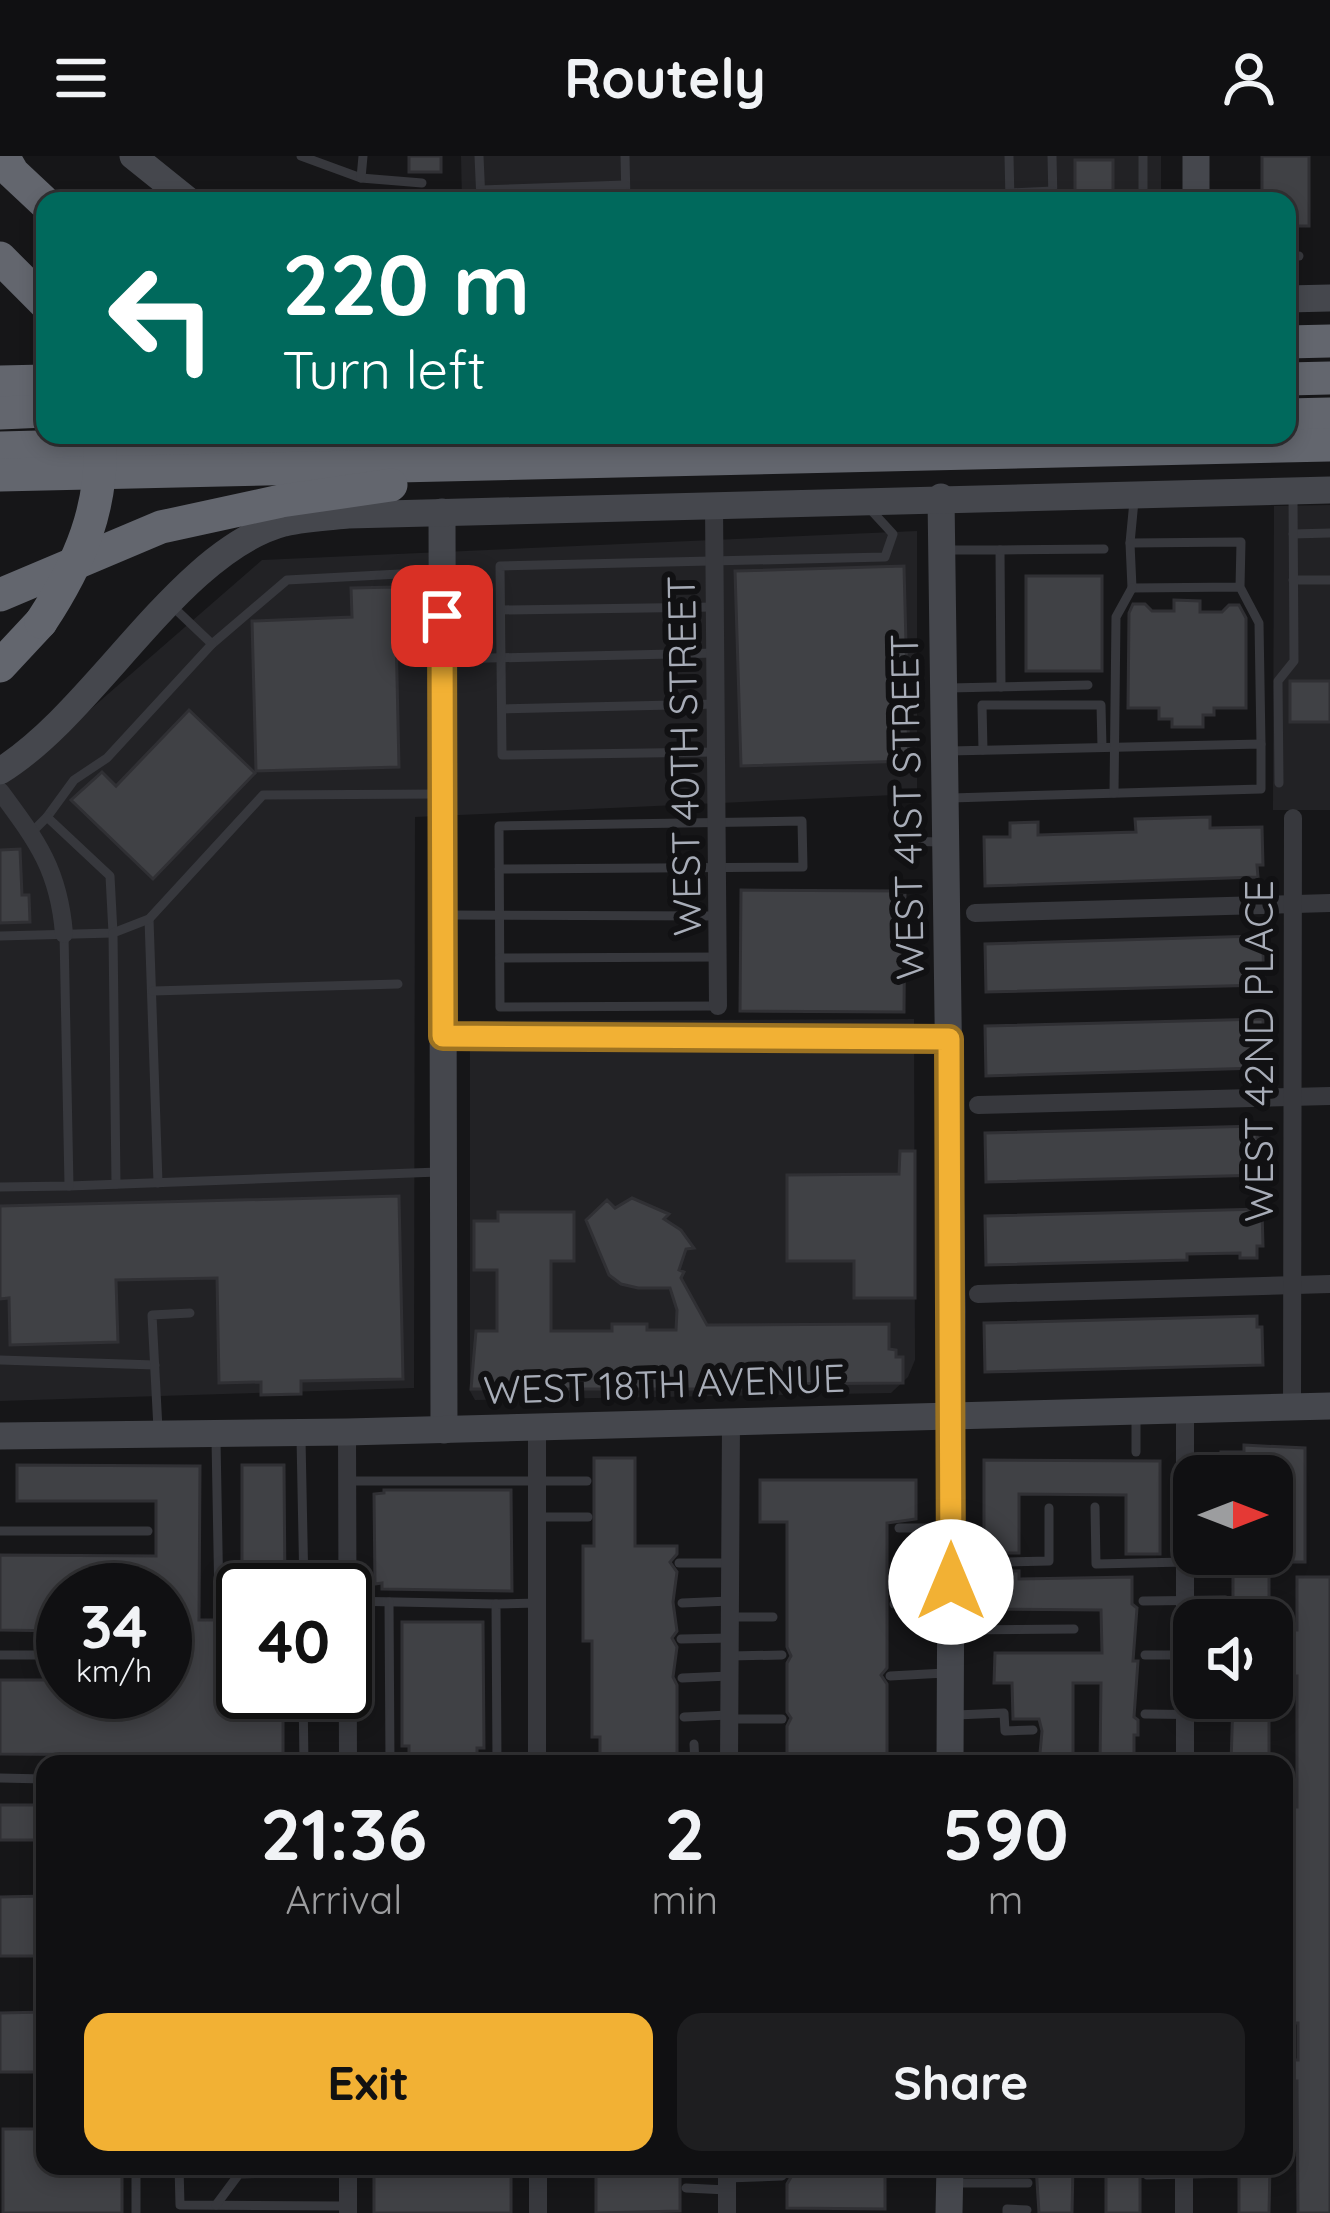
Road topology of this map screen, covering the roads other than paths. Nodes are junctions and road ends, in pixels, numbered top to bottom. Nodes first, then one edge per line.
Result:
1 (3, 156) edge
2 (133, 156) edge
3 (301, 156) edge
4 (362, 156) edge
5 (479, 156) edge
6 (625, 156) edge
7 (1009, 156) edge
8 (1052, 156) edge
9 (1143, 156) edge
10 (1196, 156) edge
11 (361, 178) junction
12 (422, 182) dead end
13 (626, 185) junction
14 (178, 192) edge
15 (481, 192) edge
16 (534, 192) edge
17 (626, 192) edge
18 (1010, 192) edge
19 (1053, 192) edge
20 (1143, 192) edge
21 (1196, 192) edge
22 (0, 194) edge
23 (36, 195) edge
24 (36, 210) edge
25 (0, 258) edge
26 (36, 294) edge
27 (1296, 298) edge
28 (1330, 298) edge
29 (1330, 340) edge
30 (1296, 342) edge
31 (1330, 378) edge
32 (1296, 379) edge
33 (36, 381) edge
34 (0, 382) edge
35 (36, 411) edge
36 (0, 412) edge
37 (1330, 414) edge
38 (1296, 415) edge
39 (100, 444) edge
40 (154, 444) edge
41 (1330, 445) edge
42 (0, 448) edge
43 (578, 464) junction
44 (0, 475) edge
45 (1292, 490) junction
46 (1330, 490) edge
47 (1135, 494) junction
48 (941, 497) junction
49 (861, 500) junction
50 (715, 505) junction
51 (442, 512) junction
52 (1330, 533) edge
53 (1293, 534) junction
54 (1130, 543) junction
55 (1104, 549) dead end
56 (942, 550) junction
57 (1000, 550) junction
58 (715, 560) junction
59 (442, 572) junction
60 (1293, 580) junction
61 (1330, 580) edge
62 (1240, 587) junction
63 (1132, 588) junction
64 (0, 595) edge
65 (170, 604) junction
66 (716, 607) junction
67 (501, 610) junction
68 (212, 644) junction
69 (716, 653) junction
70 (502, 658) junction
71 (442, 659) junction
72 (0, 666) edge
73 (1088, 685) dead end
74 (1001, 687) junction
75 (944, 688) junction
76 (717, 704) junction
77 (502, 709) junction
78 (1261, 744) junction
79 (1107, 747) junction
80 (983, 750) junction
81 (945, 751) junction
82 (718, 752) junction
83 (0, 771) edge
84 (1279, 783) dead end
85 (0, 791) edge
86 (1114, 793) junction
87 (442, 794) junction
88 (945, 798) junction
89 (47, 817) junction
90 (1293, 818) dead end
91 (718, 824) junction
92 (31, 832) junction
93 (897, 841) dead end
94 (946, 842) junction
95 (718, 868) junction
96 (499, 869) junction
97 (1330, 903) edge
98 (1292, 904) junction
99 (975, 913) dead end
100 (500, 914) junction
101 (443, 915) junction
102 (719, 916) junction
103 (149, 919) junction
104 (112, 933) junction
105 (64, 934) junction
106 (0, 936) edge
107 (500, 958) junction
108 (720, 958) junction
109 (398, 984) dead end
110 (153, 991) junction
111 (718, 1006) joint
112 (443, 1036) junction
113 (949, 1039) junction
114 (1294, 1096) junction
115 (1330, 1096) edge
116 (978, 1105) dead end
117 (443, 1172) junction
118 (158, 1183) junction
119 (116, 1184) junction
120 (69, 1186) junction
121 (0, 1187) edge
122 (1330, 1284) edge
123 (1291, 1285) junction
124 (978, 1294) dead end
125 (190, 1313) dead end
126 (0, 1360) edge
127 (154, 1365) junction
128 (1330, 1406) edge
129 (1292, 1407) junction
130 (1185, 1411) junction
131 (1136, 1412) junction
132 (951, 1415) junction
133 (730, 1422) junction
134 (537, 1427) junction
135 (444, 1430) junction
136 (301, 1432) junction
137 (347, 1432) junction
138 (158, 1434) junction
139 (216, 1434) junction
140 (0, 1436) edge
141 (1136, 1452) dead end
142 (1185, 1455) edge
143 (347, 1481) junction
144 (537, 1481) junction
145 (587, 1481) dead end
146 (1095, 1507) dead end
147 (1048, 1508) dead end
148 (537, 1517) junction
149 (588, 1517) dead end
150 (899, 1528) dead end
151 (951, 1528) junction
152 (0, 1531) edge
153 (148, 1531) dead end
154 (1173, 1562) edge
155 (218, 1563) edge
156 (303, 1563) edge
157 (347, 1563) edge
158 (680, 1563) dead end
159 (730, 1563) junction
160 (894, 1583) dead end
161 (951, 1595) junction
162 (1143, 1601) dead end
163 (1173, 1601) edge
164 (372, 1602) edge
165 (389, 1602) junction
166 (537, 1603) junction
167 (682, 1603) dead end
168 (496, 1604) junction
169 (895, 1604) dead end
170 (730, 1609) junction
171 (773, 1617) dead end
172 (1074, 1629) dead end
173 (681, 1639) dead end
174 (0, 1655) edge
175 (36, 1655) edge
176 (782, 1655) dead end
177 (1144, 1655) dead end
178 (1173, 1655) edge
179 (730, 1657) junction
180 (950, 1673) junction
181 (890, 1676) dead end
182 (682, 1678) dead end
183 (1144, 1714) dead end
184 (950, 1715) junction
185 (1173, 1715) edge
186 (684, 1717) dead end
187 (729, 1717) junction
188 (303, 1719) edge
189 (347, 1719) edge
190 (782, 1719) dead end
191 (1185, 1719) edge
192 (1033, 1730) dead end
193 (694, 1744) dead end
194 (304, 1755) edge
195 (348, 1755) edge
196 (390, 1755) edge
197 (497, 1755) edge
198 (537, 1755) edge
199 (695, 1755) edge
200 (729, 1755) edge
201 (950, 1755) edge
202 (1185, 1755) edge
203 (0, 1778) edge
204 (36, 1779) edge
205 (136, 2175) edge
206 (179, 2175) edge
207 (238, 2175) edge
208 (348, 2175) edge
209 (538, 2175) edge
210 (950, 2175) edge
211 (959, 2175) edge
212 (1184, 2175) edge
213 (782, 2176) dead end
214 (727, 2178) edge
215 (1028, 2183) dead end
216 (686, 2188) dead end
217 (216, 2205) junction
218 (178, 2209) edge
219 (348, 2210) edge
220 (1027, 2210) dead end
221 (136, 2213) edge
222 (538, 2213) edge
223 (727, 2213) edge
224 (950, 2213) edge
225 (1006, 2213) edge
226 (1184, 2213) edge

1 - 23 highway
2 - 14 street
3 - 11 lane
4 - 11 lane
5 - 15 lane
6 - 13 lane
7 - 18 lane
8 - 19 lane
9 - 20 lane
10 - 21 street
11 - 12 lane
13 - 16 lane
13 - 17 lane
22 - 24 highway
25 - 26 highway
27 - 28 street
29 - 30 highway
31 - 32 highway
33 - 34 highway
35 - 36 highway
37 - 38 highway
39 - 72 highway, bridge
40 - 42 highway
41 - 43 highway
43 - 44 highway
43 - 64 highway
45 - 46 street
45 - 47 street
45 - 53 lane
47 - 48 street
47 - 54 lane
48 - 49 street
48 - 56 street, WEST 41ST STREET
49 - 50 street
49 - 58 lane
50 - 51 street
50 - 58 street, WEST 40TH STREET
51 - 59 street
51 - 65 street
52 - 53 lane
53 - 60 lane
54 - 62 lane
54 - 63 lane
55 - 57 lane
56 - 57 lane
56 - 75 street, WEST 41ST STREET
57 - 74 lane
58 - 66 street, WEST 40TH STREET
58 - 67 lane
59 - 68 lane
59 - 71 street
60 - 61 lane
60 - 84 lane
62 - 63 lane
62 - 78 lane
63 - 79 lane
65 - 68 lane
65 - 83 street
66 - 67 lane
66 - 69 street, WEST 40TH STREET
67 - 70 lane
68 - 89 lane
69 - 70 lane
69 - 76 street, WEST 40TH STREET
70 - 71 lane
70 - 77 lane
71 - 87 street
73 - 74 lane
74 - 75 lane
75 - 81 street, WEST 41ST STREET
76 - 77 lane
76 - 82 street, WEST 40TH STREET
77 - 82 lane
78 - 79 lane
78 - 86 lane
79 - 80 lane
79 - 80 lane
79 - 86 lane
80 - 81 lane
81 - 88 street, WEST 41ST STREET
82 - 91 street, WEST 40TH STREET
85 - 92 street
86 - 88 lane
87 - 101 street
87 - 103 lane
88 - 94 street, WEST 41ST STREET
89 - 92 lane
89 - 104 lane
90 - 98 street, WEST 42ND PLACE
91 - 95 street, WEST 40TH STREET
91 - 95 lane
91 - 96 lane
92 - 105 street
93 - 94 lane
94 - 113 street, WEST 41ST STREET
95 - 96 lane
95 - 102 street, WEST 40TH STREET
96 - 100 lane
97 - 98 street
98 - 99 street
98 - 114 street, WEST 42ND PLACE
100 - 101 lane
100 - 102 lane
100 - 107 lane
101 - 112 street
102 - 108 street, WEST 40TH STREET
103 - 104 lane
103 - 110 lane
104 - 105 lane
104 - 119 lane
105 - 106 lane
105 - 120 lane
107 - 108 lane
107 - 111 lane
108 - 111 street, WEST 40TH STREET
109 - 110 lane
110 - 118 lane
112 - 113 lane
112 - 117 street
113 - 132 street, WEST 41ST STREET
114 - 115 street
114 - 116 street
114 - 123 street, WEST 42ND PLACE
117 - 118 lane
117 - 135 street
118 - 119 lane
119 - 120 lane
120 - 121 lane
122 - 123 street
123 - 124 street
123 - 129 street, WEST 42ND PLACE
125 - 127 lane
126 - 127 lane
127 - 138 lane
128 - 129 street, WEST 18TH AVENUE
129 - 130 street, WEST 18TH AVENUE
130 - 131 street, WEST 18TH AVENUE
130 - 142 street
131 - 132 street, WEST 18TH AVENUE
131 - 141 lane
132 - 133 street, WEST 18TH AVENUE
132 - 151 street, WEST 41ST STREET
133 - 134 street, WEST 18TH AVENUE
133 - 159 street
134 - 135 street, WEST 18TH AVENUE
134 - 144 street
135 - 137 street, WEST 18TH AVENUE
136 - 137 street, WEST 18TH AVENUE
136 - 139 street, WEST 18TH AVENUE
136 - 156 lane
137 - 143 street
138 - 139 street, WEST 18TH AVENUE
138 - 140 street, WEST 18TH AVENUE
139 - 155 lane
143 - 144 lane
143 - 157 street
144 - 145 lane
144 - 148 street
146 - 154 lane
147 - 161 lane
148 - 149 lane
148 - 166 street
150 - 151 lane
151 - 161 street, WEST 41ST STREET
152 - 153 lane
158 - 159 lane
159 - 170 street
160 - 161 lane
161 - 169 lane
161 - 172 lane
161 - 180 street, WEST 41ST STREET
162 - 163 lane
164 - 165 lane
165 - 168 lane
165 - 196 lane
166 - 168 lane
166 - 198 street
167 - 170 lane
168 - 197 lane
170 - 171 lane
170 - 179 street
173 - 179 lane
174 - 175 lane
176 - 179 lane
177 - 178 lane
179 - 182 lane
179 - 187 street
180 - 181 lane
180 - 184 street, WEST 41ST STREET
183 - 185 lane
184 - 192 lane
184 - 201 street, WEST 41ST STREET
186 - 187 lane
187 - 190 lane
187 - 200 street
188 - 194 lane
189 - 195 street
191 - 202 street
193 - 199 lane
203 - 204 lane
205 - 221 lane
206 - 218 lane
207 - 217 lane
208 - 219 street
209 - 222 street
210 - 224 street
211 - 215 lane
212 - 226 street
213 - 214 lane
214 - 216 lane
214 - 223 street
217 - 218 lane
217 - 219 lane
220 - 225 lane

